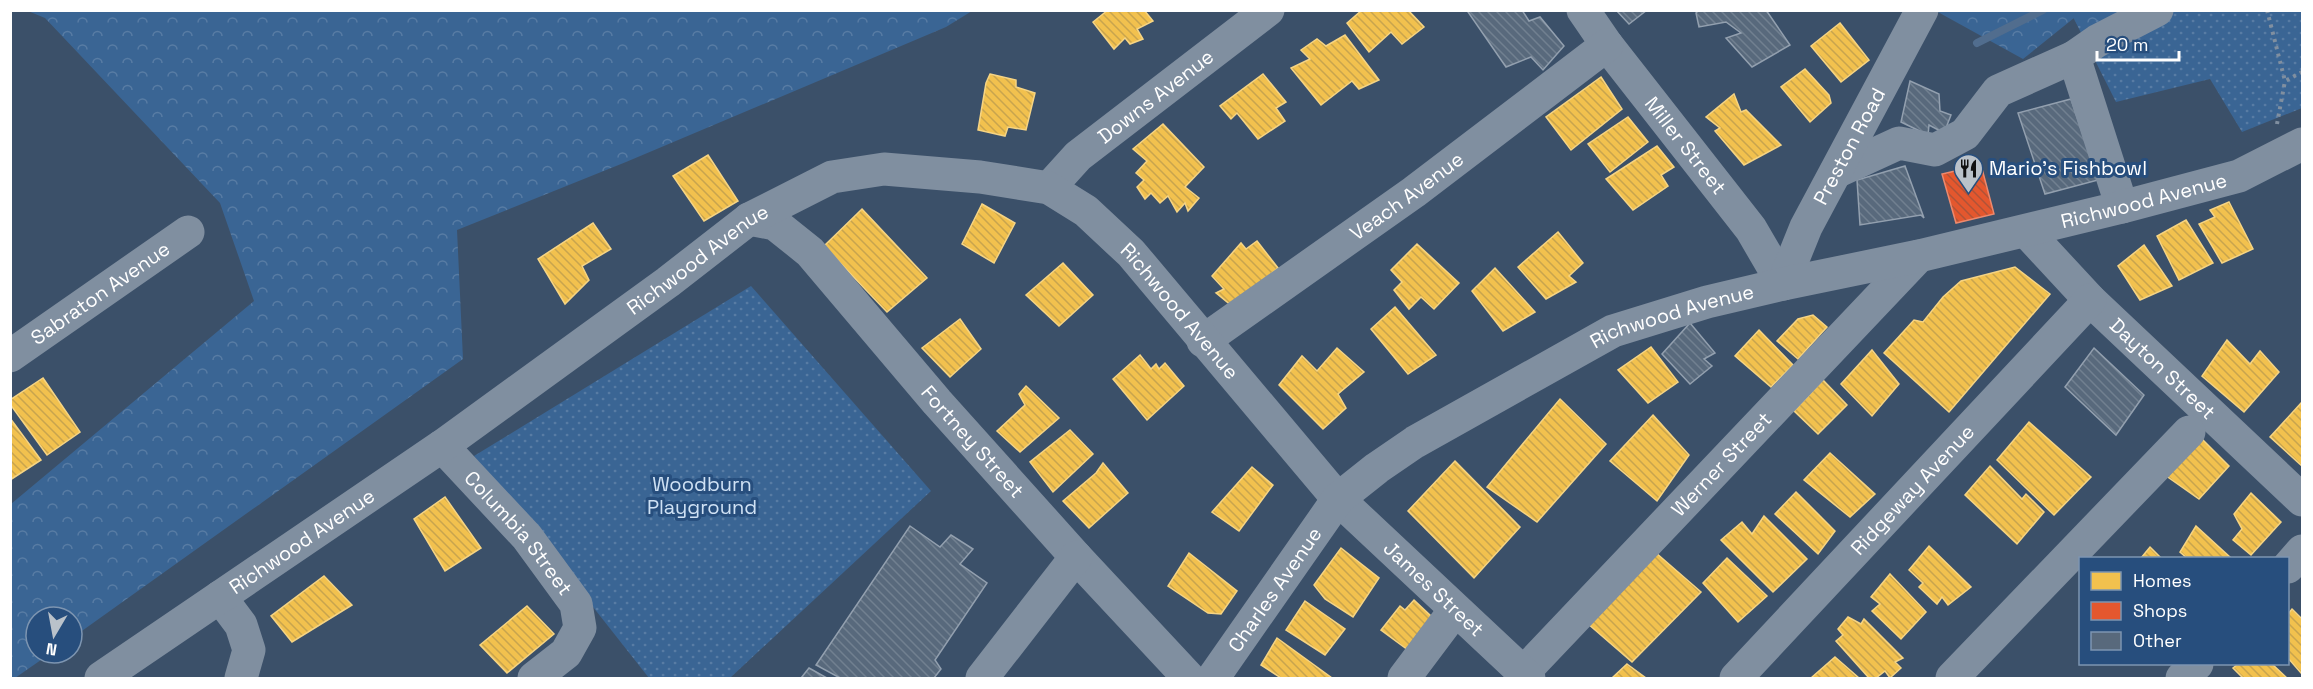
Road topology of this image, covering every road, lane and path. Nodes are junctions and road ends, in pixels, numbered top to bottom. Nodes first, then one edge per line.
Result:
1 (1268, 10) edge
2 (1583, 10) edge
3 (1922, 10) edge
4 (2157, 10) edge
5 (2267, 10) edge
6 (1607, 45) junction
7 (2074, 57) junction
8 (2302, 72) edge
9 (2285, 81) junction
10 (2290, 136) edge
11 (1836, 172) junction
12 (1049, 188) junction
13 (2122, 207) junction
14 (749, 219) junction
15 (2026, 231) junction
16 (188, 232) dead end
17 (1919, 256) junction
18 (1783, 284) junction
19 (2090, 300) junction
20 (1203, 341) junction
21 (10, 356) edge
22 (2188, 432) dead end
23 (442, 446) junction
24 (1338, 500) junction
25 (2302, 500) edge
26 (2302, 551) edge
27 (1076, 557) junction
28 (2289, 566) edge
29 (220, 597) junction
30 (1455, 610) junction
31 (2195, 665) edge
32 (1526, 676) edge
33 (101, 678) edge
34 (240, 678) edge
35 (534, 678) edge
36 (982, 678) edge
37 (1189, 678) edge
38 (1213, 678) edge
39 (1404, 678) edge
40 (1736, 678) edge
41 (1952, 678) edge
42 (2182, 678) edge

1 - 12 street, Downs Avenue
2 - 6 street, Miller Street
3 - 11 street, Preston Road
4 - 7 street
5 - 9 path
6 - 18 street, Miller Street
6 - 20 street, Veach Avenue
7 - 11 street
7 - 13 street
8 - 9 path
9 - 10 path
10 - 13 street, Richwood Avenue
11 - 18 street, Preston Road
12 - 14 street, Richwood Avenue
12 - 20 street, Richwood Avenue
13 - 15 street, Richwood Avenue
14 - 23 street, Richwood Avenue
14 - 27 street, Fortney Street
15 - 17 street, Richwood Avenue
15 - 19 street, Dayton Street
16 - 21 street, Sabraton Avenue
17 - 18 street, Richwood Avenue
17 - 32 street, Werner Street
18 - 24 street, Richwood Avenue
19 - 25 street, Dayton Street
19 - 40 street, Ridgeway Avenue
20 - 24 street, Richwood Avenue
22 - 41 street
23 - 29 street, Richwood Avenue
23 - 35 street, Columbia Street
24 - 30 street, James Street
24 - 38 street, Charles Avenue
26 - 28 street
27 - 36 street
27 - 37 street, Fortney Street
29 - 33 street, Richwood Avenue
29 - 34 street
30 - 32 street, James Street
30 - 39 street
31 - 42 street

